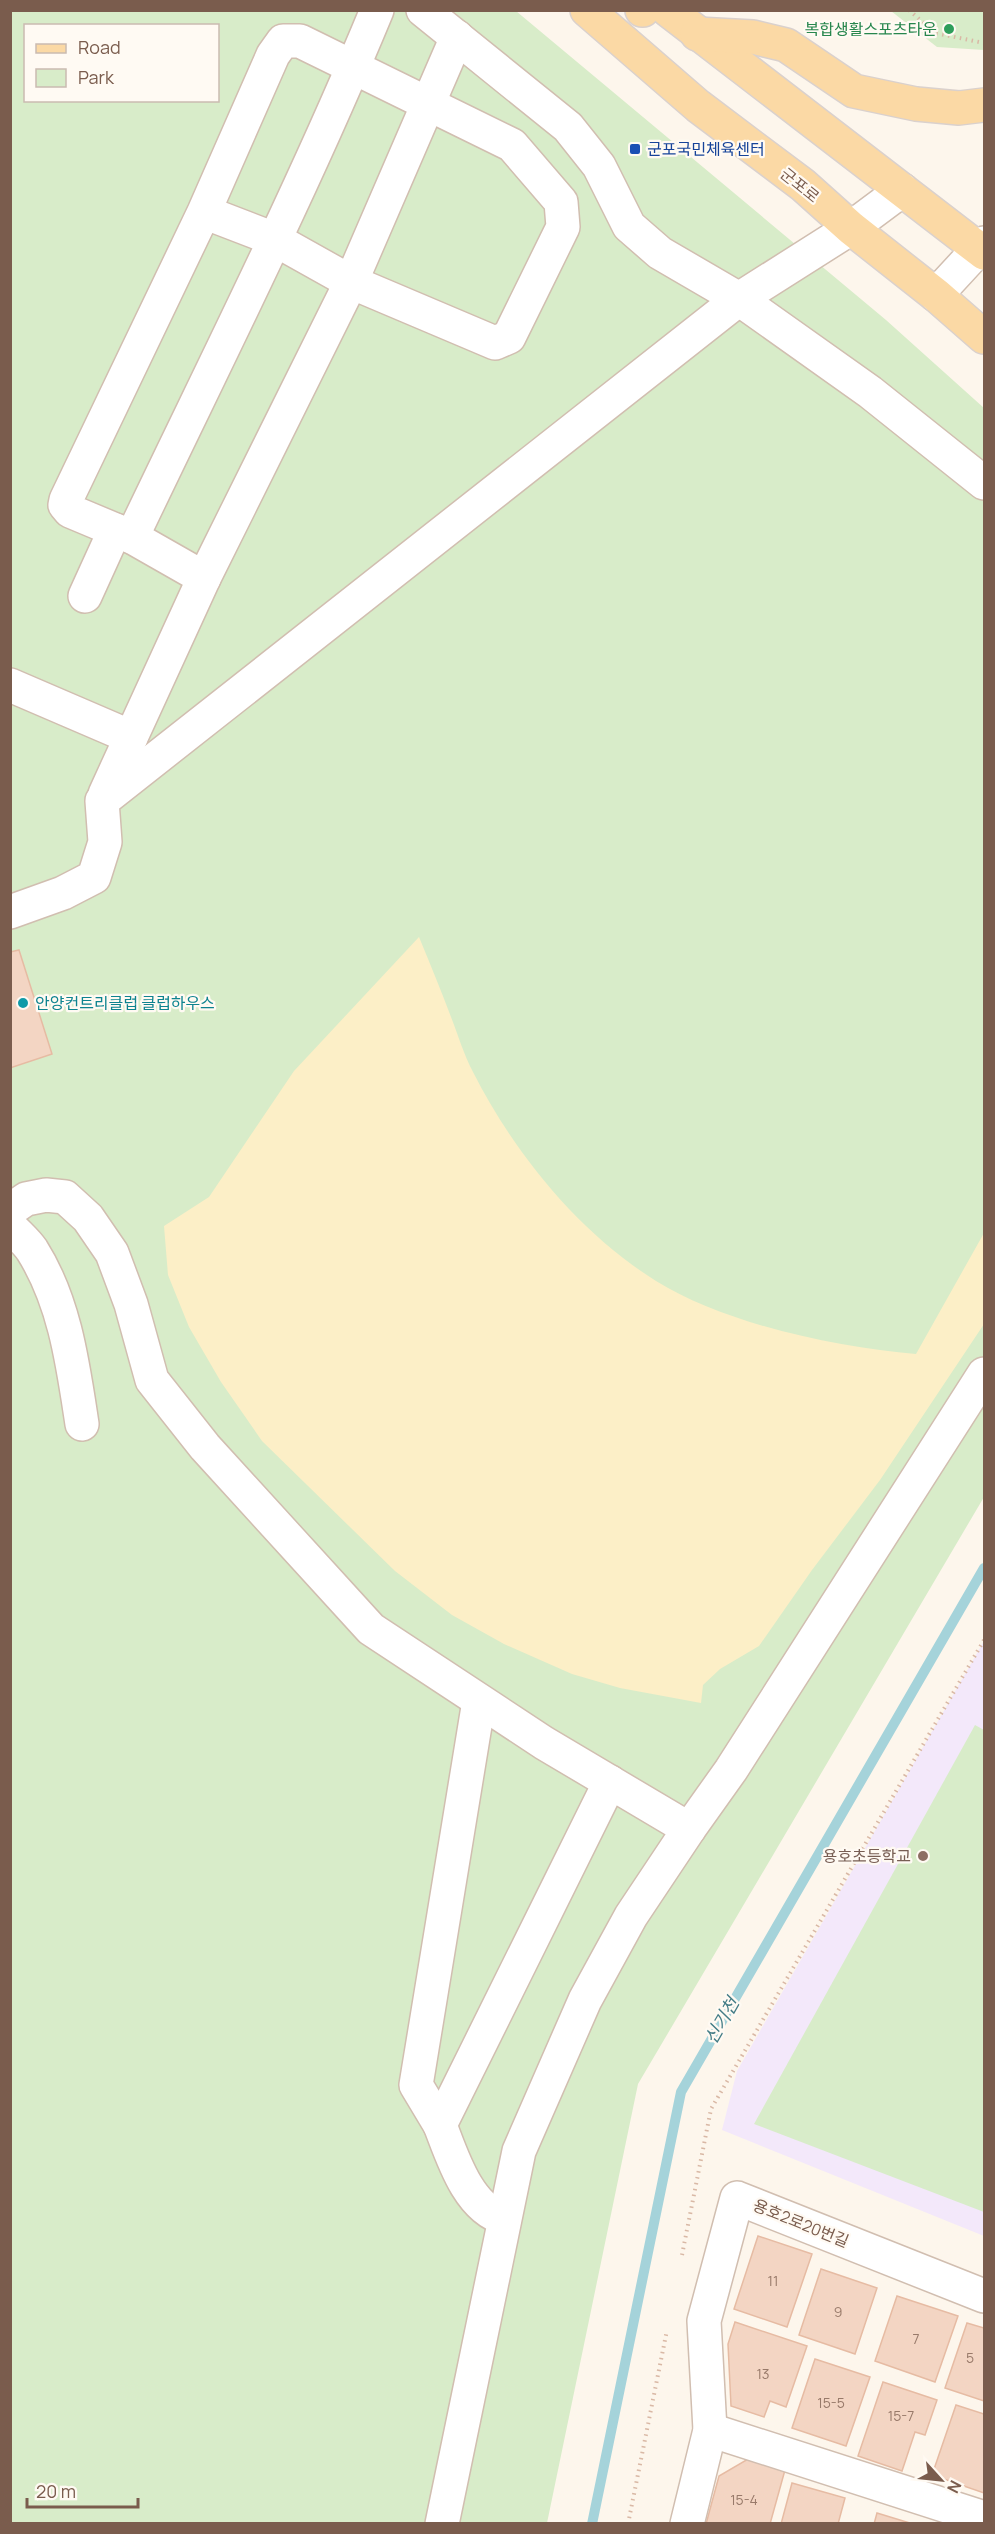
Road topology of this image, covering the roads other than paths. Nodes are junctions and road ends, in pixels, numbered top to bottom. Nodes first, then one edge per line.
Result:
1 (377, 10) edge
2 (423, 10) edge
3 (587, 10) edge
4 (668, 10) edge
5 (697, 34) junction
6 (457, 37) junction
7 (354, 66) junction
8 (429, 103) junction
9 (984, 105) edge
10 (903, 190) junction
11 (204, 212) junction
12 (850, 228) junction
13 (274, 239) junction
14 (982, 248) edge
15 (351, 282) junction
16 (936, 295) junction
17 (739, 299) junction
18 (984, 338) edge
19 (984, 483) edge
20 (124, 534) junction
21 (204, 578) junction
22 (85, 596) dead end
23 (10, 685) edge
24 (131, 737) junction
25 (102, 801) junction
26 (10, 912) edge
27 (10, 1210) edge
28 (10, 1226) edge
29 (984, 1374) edge
30 (82, 1425) dead end
31 (480, 1701) junction
32 (610, 1782) junction
33 (689, 1829) junction
34 (440, 2125) junction
35 (504, 2218) junction
36 (984, 2296) edge
37 (710, 2430) junction
38 (984, 2518) edge
39 (442, 2523) edge
40 (687, 2523) edge

1 - 7 street
2 - 6 street
3 - 12 main road, 군포로
4 - 5 main road
5 - 9 main road
5 - 10 main road
6 - 8 street
6 - 17 street
7 - 8 street
7 - 11 street
7 - 13 street
8 - 15 street
8 - 15 street
10 - 12 street
10 - 14 main road
11 - 13 street
11 - 20 street
12 - 16 main road, 군포로
12 - 17 street
13 - 15 street
13 - 20 street
14 - 16 street
15 - 21 street
16 - 18 main road, 군포로
17 - 19 street
17 - 25 street
20 - 21 street
20 - 22 street
21 - 24 street
23 - 24 street
24 - 25 street
25 - 26 street
27 - 31 street
28 - 30 street
29 - 33 street
31 - 32 street
31 - 34 street
32 - 33 street
32 - 34 street
33 - 35 street
34 - 35 street
35 - 39 street
36 - 37 street, 용호2로20번길
37 - 38 street
37 - 40 street, 용호2로20번길

